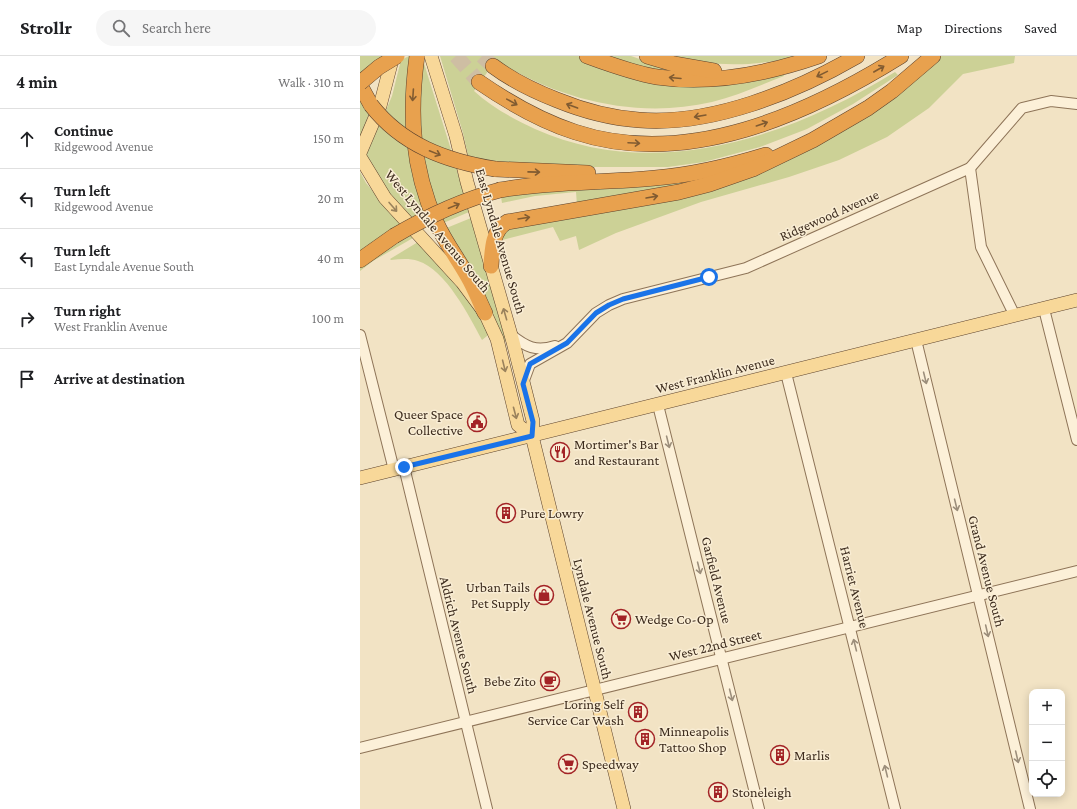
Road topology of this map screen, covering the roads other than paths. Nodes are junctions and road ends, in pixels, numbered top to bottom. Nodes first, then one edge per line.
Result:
1 (393, 56) edge
2 (397, 56) edge
3 (417, 56) edge
4 (431, 56) edge
5 (587, 56) edge
6 (646, 56) edge
7 (819, 56) edge
8 (857, 56) edge
9 (901, 56) edge
10 (933, 56) edge
11 (796, 64) junction
12 (493, 66) tunnel mouth
13 (479, 82) tunnel mouth
14 (360, 84) edge
15 (1077, 104) edge
16 (861, 112) junction
17 (360, 153) edge
18 (360, 157) edge
19 (723, 166) junction
20 (970, 168) junction
21 (360, 260) edge
22 (491, 266) junction
23 (1077, 300) edge
24 (1044, 309) junction
25 (485, 313) junction
26 (1015, 316) junction
27 (577, 333) junction
28 (360, 335) edge
29 (511, 335) junction
30 (916, 340) junction
31 (786, 373) junction
32 (523, 384) junction
33 (658, 405) junction
34 (532, 436) junction
35 (1077, 440) edge
36 (399, 469) junction
37 (360, 478) edge
38 (1077, 571) edge
39 (978, 594) junction
40 (851, 626) junction
41 (722, 658) junction
42 (594, 690) junction
43 (466, 721) junction
44 (360, 748) edge
45 (487, 809) edge
46 (624, 809) edge
47 (759, 809) edge
48 (895, 809) edge
49 (1030, 809) edge

1 - 17 main road
2 - 14 highway, bridge
3 -> 25 highway
4 - 22 main road, East Lyndale Avenue South
11 -> 5 highway
6 - 11 highway
7 - 11 highway
8 -> 12 highway
13 -> 9 highway
10 - 16 highway
14 -> 19 highway, bridge
15 - 20 street, Ridgewood Avenue
16 - 19 highway
22 -> 16 highway
18 -> 25 main road, West Lyndale Avenue South
21 -> 19 highway, bridge
20 - 26 street
20 - 27 street, Ridgewood Avenue
29 -> 22 main road, East Lyndale Avenue South
23 - 24 main road, West Franklin Avenue
24 - 26 main road, West Franklin Avenue
24 - 35 street
25 -> 34 main road, West Lyndale Avenue South
26 - 30 main road, West Franklin Avenue
27 - 29 street, Ridgewood Avenue
27 - 32 street, Ridgewood Avenue
28 - 36 street, Aldrich Avenue South
29 - 32 main road, East Lyndale Avenue South
30 - 31 main road, West Franklin Avenue
30 -> 39 street, Grand Avenue South
31 - 33 main road, West Franklin Avenue
31 - 40 street, Harriet Avenue
32 - 34 main road, East Lyndale Avenue South
33 - 34 main road, West Franklin Avenue
33 -> 41 street, Garfield Avenue
34 - 36 main road, West Franklin Avenue
34 - 42 main road, Lyndale Avenue South
36 - 37 main road, West Franklin Avenue
36 - 43 street, Aldrich Avenue South
38 - 39 street, West 22nd Street
39 - 40 street, West 22nd Street
39 -> 49 street, Grand Avenue South
40 - 41 street, West 22nd Street
48 -> 40 street, Harriet Avenue
41 - 42 street, West 22nd Street
41 -> 47 street, Garfield Avenue
42 - 43 street, West 22nd Street
42 - 46 main road, Lyndale Avenue South
43 - 44 street, West 22nd Street
43 - 45 street, Aldrich Avenue South

